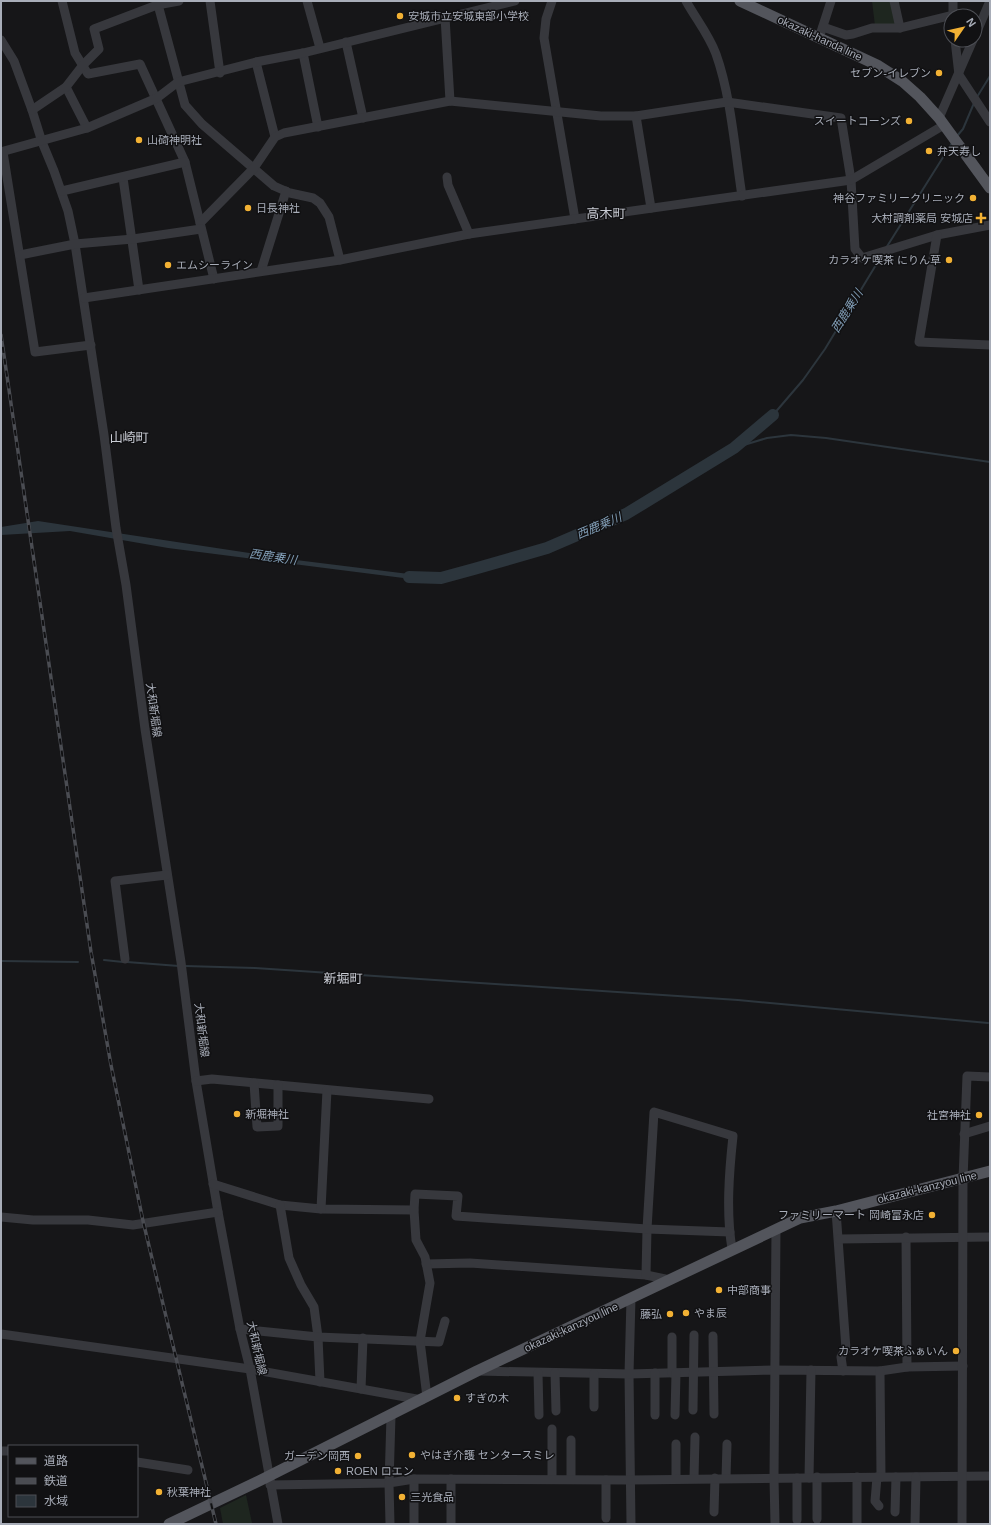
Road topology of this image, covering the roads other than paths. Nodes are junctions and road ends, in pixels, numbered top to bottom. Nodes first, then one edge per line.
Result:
1 (62, 1) edge
2 (179, 1) edge
3 (210, 1) edge
4 (306, 1) edge
5 (515, 1) edge
6 (552, 1) edge
7 (686, 1) edge
8 (740, 1) edge
9 (831, 1) edge
10 (894, 1) edge
11 (990, 1) edge
12 (157, 3) edge
13 (493, 3) edge
14 (755, 4) edge
15 (445, 17) junction
16 (983, 17) edge
17 (943, 18) edge
18 (900, 28) junction
19 (821, 32) junction
20 (1, 40) edge
21 (346, 42) junction
22 (320, 48) junction
23 (956, 48) edge
24 (970, 48) edge
25 (303, 53) junction
26 (256, 62) junction
27 (83, 65) junction
28 (220, 72) junction
29 (959, 75) junction
30 (178, 82) junction
31 (66, 88) junction
32 (157, 98) junction
33 (450, 101) junction
34 (727, 102) junction
35 (32, 110) junction
36 (558, 113) junction
37 (636, 116) junction
38 (363, 118) junction
39 (941, 122) junction
40 (990, 122) edge
41 (318, 127) junction
42 (87, 128) junction
43 (275, 137) junction
44 (42, 142) junction
45 (2, 152) edge
46 (185, 162) junction
47 (254, 168) junction
48 (447, 177) dead end
49 (123, 178) junction
50 (851, 180) junction
51 (990, 188) edge
52 (62, 191) junction
53 (286, 191) junction
54 (742, 196) junction
55 (652, 208) junction
56 (575, 219) junction
57 (990, 225) edge
58 (201, 226) junction
59 (469, 234) junction
60 (937, 235) junction
61 (133, 239) junction
62 (75, 244) junction
63 (20, 255) junction
64 (340, 260) junction
65 (261, 271) junction
66 (214, 279) junction
67 (139, 290) junction
68 (84, 298) junction
69 (91, 345) junction
70 (990, 345) edge
71 (167, 875) junction
72 (125, 959) dead end
73 (990, 1077) edge
74 (196, 1081) junction
75 (254, 1083) junction
76 (278, 1085) junction
77 (327, 1090) junction
78 (429, 1099) dead end
79 (990, 1126) edge
80 (964, 1134) junction
81 (990, 1171) edge
82 (963, 1179) junction
83 (213, 1184) junction
84 (280, 1205) junction
85 (321, 1209) junction
86 (414, 1210) junction
87 (836, 1211) junction
88 (218, 1212) junction
89 (1, 1217) edge
90 (776, 1228) junction
91 (647, 1230) junction
92 (730, 1232) junction
93 (906, 1237) junction
94 (964, 1237) junction
95 (990, 1237) edge
96 (839, 1239) junction
97 (732, 1249) junction
98 (426, 1264) junction
99 (646, 1275) junction
100 (670, 1280) junction
101 (631, 1298) junction
102 (444, 1321) dead end
103 (240, 1329) junction
104 (1, 1334) edge
105 (694, 1335) dead end
106 (713, 1336) dead end
107 (318, 1337) junction
108 (672, 1337) dead end
109 (363, 1338) junction
110 (420, 1340) junction
111 (963, 1366) junction
112 (907, 1367) junction
113 (250, 1369) junction
114 (774, 1370) junction
115 (811, 1370) junction
116 (477, 1371) junction
117 (843, 1371) junction
118 (880, 1371) junction
119 (538, 1372) junction
120 (694, 1372) junction
121 (713, 1372) junction
122 (555, 1373) junction
123 (655, 1373) junction
124 (674, 1373) junction
125 (594, 1374) junction
126 (629, 1374) junction
127 (320, 1382) junction
128 (361, 1389) junction
129 (425, 1398) junction
130 (594, 1407) dead end
131 (693, 1410) dead end
132 (556, 1411) dead end
133 (714, 1414) dead end
134 (539, 1415) dead end
135 (655, 1415) dead end
136 (675, 1415) dead end
137 (391, 1416) junction
138 (552, 1429) dead end
139 (695, 1437) dead end
140 (571, 1440) dead end
141 (676, 1444) dead end
142 (727, 1444) dead end
143 (138, 1462) edge
144 (188, 1470) dead end
145 (962, 1476) junction
146 (990, 1476) edge
147 (813, 1477) junction
148 (857, 1477) junction
149 (879, 1477) junction
150 (896, 1477) junction
151 (916, 1477) junction
152 (676, 1478) junction
153 (694, 1478) junction
154 (715, 1478) junction
155 (726, 1478) junction
156 (774, 1478) junction
157 (797, 1478) junction
158 (414, 1479) junction
159 (451, 1479) junction
160 (552, 1479) junction
161 (571, 1479) junction
162 (269, 1480) junction
163 (606, 1480) junction
164 (630, 1480) junction
165 (389, 1483) junction
166 (879, 1506) dead end
167 (714, 1512) dead end
168 (895, 1512) dead end
169 (606, 1518) dead end
170 (797, 1520) dead end
171 (817, 1520) dead end
172 (278, 1523) edge
173 (857, 1523) dead end
174 (169, 1524) edge
175 (268, 1524) edge
176 (390, 1524) edge
177 (414, 1524) edge
178 (451, 1524) edge
179 (631, 1524) edge
180 (775, 1524) edge
181 (915, 1524) edge
182 (962, 1524) edge

1 - 27 street
2 - 12 street
3 - 28 street
4 - 22 street
5 - 13 street
6 - 36 street
7 - 34 street
8 - 14 main road, okazaki-handa line
9 - 19 street
10 - 18 street
11 - 16 street
12 - 27 street
12 - 30 street
13 - 15 street
14 - 19 main road, okazaki-handa line
15 - 21 street
15 - 33 street
17 - 18 street
18 - 19 street
19 - 39 main road, okazaki-handa line
20 - 35 street, 大和新堀線
21 - 22 street
21 - 38 street
22 - 25 street
23 - 29 street
24 - 29 street
25 - 26 street
25 - 41 street
26 - 28 street
26 - 43 street
27 - 31 street
27 - 32 street
28 - 30 street
29 - 39 street
29 - 40 street
30 - 32 street
30 - 47 street
31 - 35 street
31 - 42 street
32 - 42 street
32 - 46 street
33 - 36 street
33 - 38 street
34 - 37 street
34 - 50 street
34 - 54 street
35 - 44 street, 大和新堀線
36 - 37 street
36 - 56 street
37 - 55 street
38 - 41 street
39 - 50 street
39 - 51 main road, okazaki-handa line
41 - 43 street
42 - 44 street
43 - 47 street
44 - 45 street
44 - 52 street, 大和新堀線
45 - 63 street
46 - 49 street
46 - 58 street
47 - 53 street
47 - 58 street
48 - 59 street
49 - 52 street
49 - 61 street
50 - 54 street
50 - 60 street
52 - 62 street, 大和新堀線
53 - 64 street
53 - 65 street
54 - 55 street
55 - 56 street
56 - 59 street
57 - 60 street
58 - 61 street
58 - 66 street
59 - 64 street
60 - 70 street
61 - 62 street
61 - 67 street
62 - 63 street
62 - 68 street, 大和新堀線
63 - 69 street
64 - 65 street
65 - 66 street
66 - 67 street
67 - 68 street
68 - 69 street, 大和新堀線
69 - 71 street, 大和新堀線
71 - 72 street
71 - 74 street, 大和新堀線
73 - 80 street
74 - 75 street
74 - 83 street, 大和新堀線
75 - 76 street
75 - 76 street
76 - 77 street
77 - 78 street
77 - 85 street
79 - 80 street
80 - 82 street
81 - 82 main road, okazaki-kanzyou line
82 - 87 main road, okazaki-kanzyou line
82 - 94 street
83 - 84 street
83 - 88 street, 大和新堀線
84 - 85 street
84 - 107 street
85 - 86 street
86 - 91 street
86 - 98 street
87 - 90 main road, okazaki-kanzyou line
87 - 96 street
88 - 89 street
88 - 103 street, 大和新堀線
90 - 97 main road, okazaki-kanzyou line
90 - 114 street
91 - 92 street
91 - 92 street
91 - 99 street
92 - 97 street
93 - 94 street
93 - 96 street
93 - 112 street
94 - 95 street
94 - 111 street
96 - 117 street
97 - 100 main road, okazaki-kanzyou line
98 - 99 street
98 - 110 street
99 - 100 street
100 - 101 main road, okazaki-kanzyou line
101 - 116 main road, okazaki-kanzyou line
101 - 126 street
102 - 110 street
103 - 107 street
103 - 113 street, 大和新堀線
104 - 113 street
105 - 120 street
106 - 121 street
107 - 109 street
107 - 127 street
108 - 124 street
109 - 110 street
109 - 128 street
110 - 129 street
111 - 112 street
111 - 145 street
112 - 118 street
113 - 127 street
113 - 162 street, 大和新堀線
114 - 115 street
114 - 121 street
114 - 156 street
115 - 117 street
115 - 147 street
116 - 119 street
116 - 129 main road, okazaki-kanzyou line
117 - 118 street
118 - 149 street
119 - 122 street
119 - 134 street
120 - 121 street
120 - 124 street
120 - 131 street
121 - 133 street
122 - 125 street
122 - 132 street
123 - 124 street
123 - 126 street
123 - 135 street
124 - 136 street
125 - 126 street
125 - 130 street
126 - 164 street
127 - 128 street
128 - 129 street
129 - 137 main road, okazaki-kanzyou line
137 - 162 main road, okazaki-kanzyou line
137 - 165 street
138 - 160 street
139 - 153 street
140 - 161 street
141 - 152 street
142 - 155 street
143 - 144 street
145 - 146 street
145 - 151 street
145 - 182 street
147 - 148 street
147 - 157 street
147 - 171 street
148 - 149 street
148 - 173 street
149 - 150 street
149 - 166 street
150 - 151 street
150 - 168 street
151 - 181 street
152 - 153 street
152 - 164 street
153 - 154 street
154 - 155 street
154 - 167 street
155 - 156 street
156 - 157 street
156 - 180 street
157 - 170 street
158 - 159 street
158 - 165 street
158 - 177 street
159 - 160 street
159 - 178 street
160 - 161 street
161 - 163 street
162 - 165 street
162 - 172 street, 大和新堀線
162 - 174 main road, okazaki-kanzyou line
163 - 164 street
163 - 169 street
164 - 179 street
165 - 176 street
172 - 175 street

